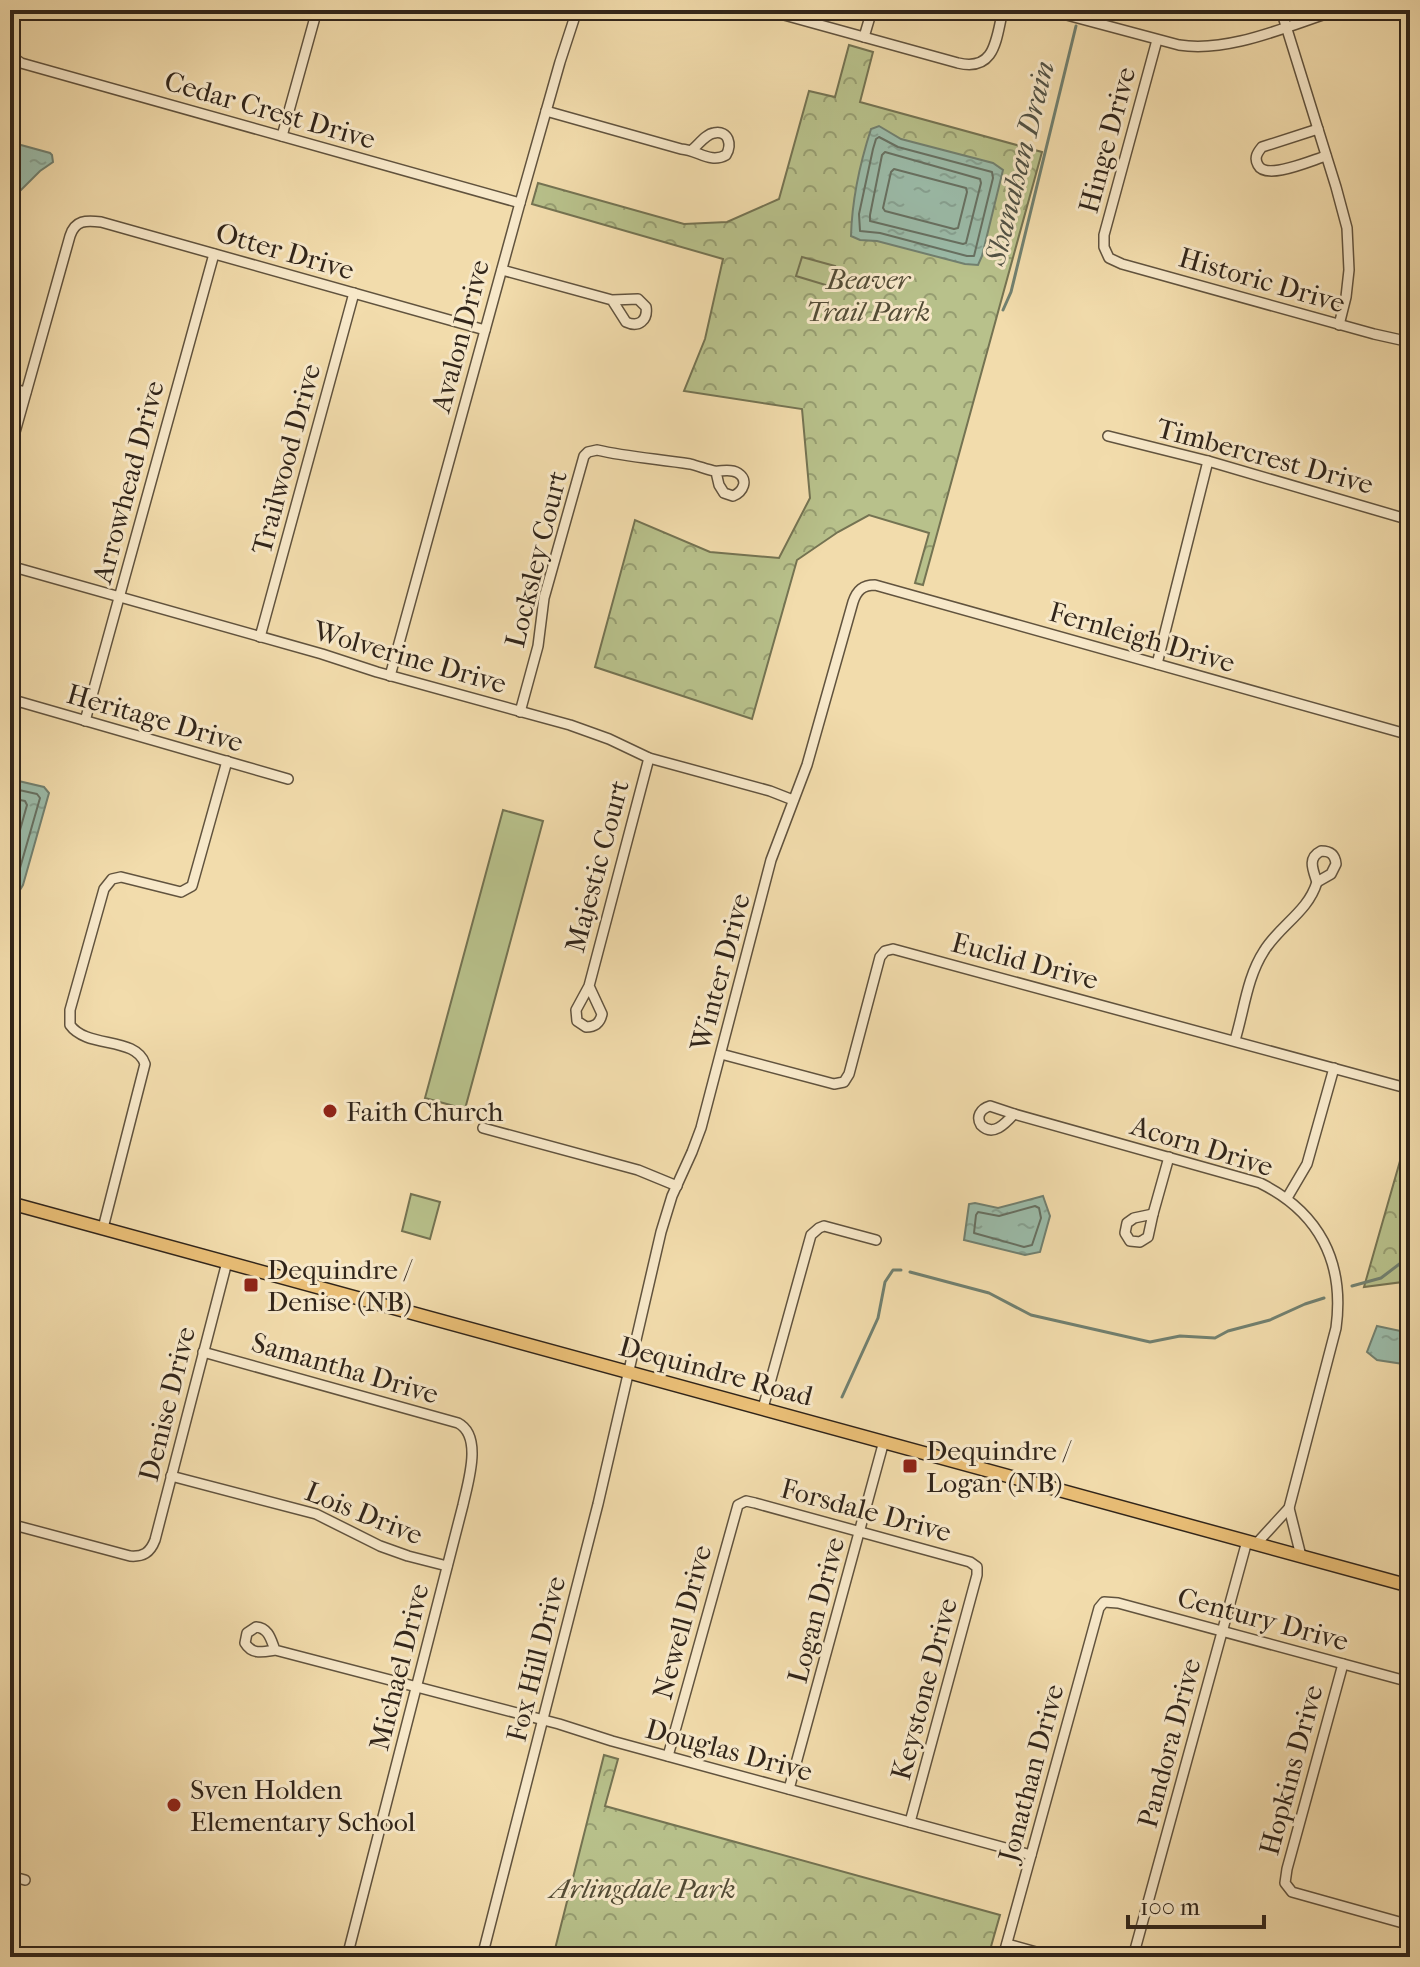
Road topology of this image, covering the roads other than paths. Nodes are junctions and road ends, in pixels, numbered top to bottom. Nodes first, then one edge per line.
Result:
1 (317, 10) edge
2 (577, 10) edge
3 (766, 10) edge
4 (872, 10) edge
5 (1003, 10) edge
6 (1048, 10) edge
7 (1281, 10) edge
8 (1338, 10) edge
9 (1286, 27) junction
10 (864, 37) junction
11 (1157, 40) junction
12 (10, 55) edge
13 (546, 111) junction
14 (1318, 129) junction
15 (282, 136) junction
16 (693, 149) dead end
17 (1326, 156) junction
18 (520, 203) junction
19 (1105, 252) joint
20 (214, 254) junction
21 (502, 270) junction
22 (354, 293) junction
23 (612, 300) dead end
24 (1339, 325) junction
25 (485, 330) junction
26 (1410, 342) edge
27 (10, 388) edge
28 (26, 392) junction
29 (16, 409) edge
30 (1108, 436) dead end
31 (10, 450) edge
32 (1208, 461) junction
33 (716, 472) dead end
34 (1410, 520) edge
35 (10, 566) edge
36 (863, 587) joint
37 (119, 597) junction
38 (1410, 601) edge
39 (1410, 618) edge
40 (260, 637) junction
41 (1157, 664) junction
42 (390, 676) junction
43 (10, 699) edge
44 (520, 712) junction
45 (85, 721) junction
46 (1410, 735) edge
47 (649, 758) junction
48 (227, 761) junction
49 (288, 779) dead end
50 (793, 800) junction
51 (1317, 882) dead end
52 (589, 986) dead end
53 (1235, 1040) junction
54 (721, 1054) junction
55 (1334, 1068) junction
56 (1410, 1089) edge
57 (1014, 1114) dead end
58 (483, 1128) dead end
59 (1169, 1157) junction
60 (677, 1186) junction
61 (1287, 1198) junction
62 (10, 1203) edge
63 (1153, 1214) dead end
64 (103, 1228) junction
65 (876, 1240) dead end
66 (227, 1262) junction
67 (203, 1352) junction
68 (628, 1371) junction
69 (763, 1408) junction
70 (471, 1434) joint
71 (884, 1441) junction
72 (171, 1476) junction
73 (742, 1503) joint
74 (1289, 1508) junction
75 (10, 1524) edge
76 (860, 1532) junction
77 (1252, 1542) junction
78 (1301, 1556) junction
79 (447, 1566) junction
80 (977, 1567) joint
81 (1410, 1586) edge
82 (1104, 1602) joint
83 (1222, 1631) junction
84 (275, 1650) dead end
85 (1343, 1664) junction
86 (1410, 1682) edge
87 (416, 1688) junction
88 (543, 1720) junction
89 (668, 1756) junction
90 (789, 1789) junction
91 (910, 1822) junction
92 (1031, 1855) junction
93 (10, 1876) edge
94 (25, 1880) dead end
95 (1410, 1925) edge
96 (1007, 1944) junction
97 (347, 1957) edge
98 (482, 1957) edge
99 (1003, 1957) edge
100 (1054, 1957) edge
101 (1133, 1957) edge

1 - 15 street
2 - 13 street, Avalon Drive
3 - 10 street
4 - 10 street
5 - 10 street
6 - 11 street
7 - 9 street
8 - 9 street
9 - 11 street
9 - 14 street
11 - 19 street, Hinge Drive
12 - 15 street, Cedar Crest Drive
13 - 16 street
13 - 18 street, Avalon Drive
14 - 17 street
14 - 17 street
15 - 18 street, Cedar Crest Drive
17 - 24 street
18 - 21 street, Avalon Drive
19 - 24 street, Historic Drive
20 - 22 street, Otter Drive
20 - 28 street, Otter Drive
20 - 37 street, Arrowhead Drive
21 - 23 street
21 - 25 street, Avalon Drive
22 - 25 street, Otter Drive
22 - 40 street, Trailwood Drive
24 - 26 street, Historic Drive
25 - 42 street, Avalon Drive
27 - 28 street
28 - 29 street
29 - 31 street
30 - 32 street, Timbercrest Drive
32 - 34 street, Timbercrest Drive
32 - 41 street
33 - 44 street, Locksley Court
35 - 37 street, Wolverine Drive
36 - 41 street, Fernleigh Drive
36 - 50 street, Winter Drive
37 - 40 street, Wolverine Drive
37 - 45 street, Arrowhead Drive
38 - 39 street
40 - 42 street, Wolverine Drive
41 - 46 street, Fernleigh Drive
42 - 44 street, Wolverine Drive
43 - 45 street, Heritage Drive
44 - 47 street, Wolverine Drive
45 - 48 street, Heritage Drive
47 - 50 street, Wolverine Drive
47 - 52 street, Majestic Court
48 - 49 street, Heritage Drive
48 - 64 street
50 - 54 street, Winter Drive
51 - 53 street
53 - 54 street, Euclid Drive
53 - 55 street, Euclid Drive
54 - 60 street, Winter Drive
55 - 56 street, Euclid Drive
55 - 61 street
57 - 59 street, Acorn Drive
58 - 60 street
59 - 61 street, Acorn Drive
59 - 63 street
60 - 68 street, Winter Drive
61 - 74 street, Acorn Drive
62 - 64 main road, Dequindre Road
64 - 66 main road, Dequindre Road
65 - 69 street
66 - 67 street, Denise Drive
66 - 68 main road, Dequindre Road
67 - 70 street, Samantha Drive
67 - 72 street, Denise Drive
68 - 69 main road, Dequindre Road
68 - 88 street, Fox Hill Drive
69 - 71 main road, Dequindre Road
70 - 79 street, Michael Drive
71 - 76 street, Logan Drive
71 - 77 main road, Dequindre Road
72 - 75 street, Denise Drive
72 - 79 street, Lois Drive
73 - 76 street, Forsdale Drive
73 - 89 street, Newell Drive
74 - 77 street, Acorn Drive
74 - 78 street, Acorn Drive
76 - 80 street, Forsdale Drive
76 - 90 street, Logan Drive
77 - 78 main road, Dequindre Road
77 - 83 street, Pandora Drive
78 - 81 main road, Dequindre Road
79 - 87 street, Michael Drive
80 - 91 street, Keystone Drive
82 - 83 street, Century Drive
82 - 92 street, Jonathan Drive
83 - 85 street, Century Drive
83 - 101 street, Pandora Drive
84 - 87 street, Douglas Drive
85 - 86 street, Century Drive
85 - 95 street, Hopkins Drive
87 - 88 street, Douglas Drive
87 - 97 street, Michael Drive
88 - 89 street, Douglas Drive
88 - 98 street, Fox Hill Drive
89 - 90 street, Douglas Drive
90 - 91 street, Douglas Drive
91 - 92 street, Douglas Drive
92 - 96 street, Jonathan Drive
93 - 94 street
96 - 99 street, Jonathan Drive
96 - 100 street

